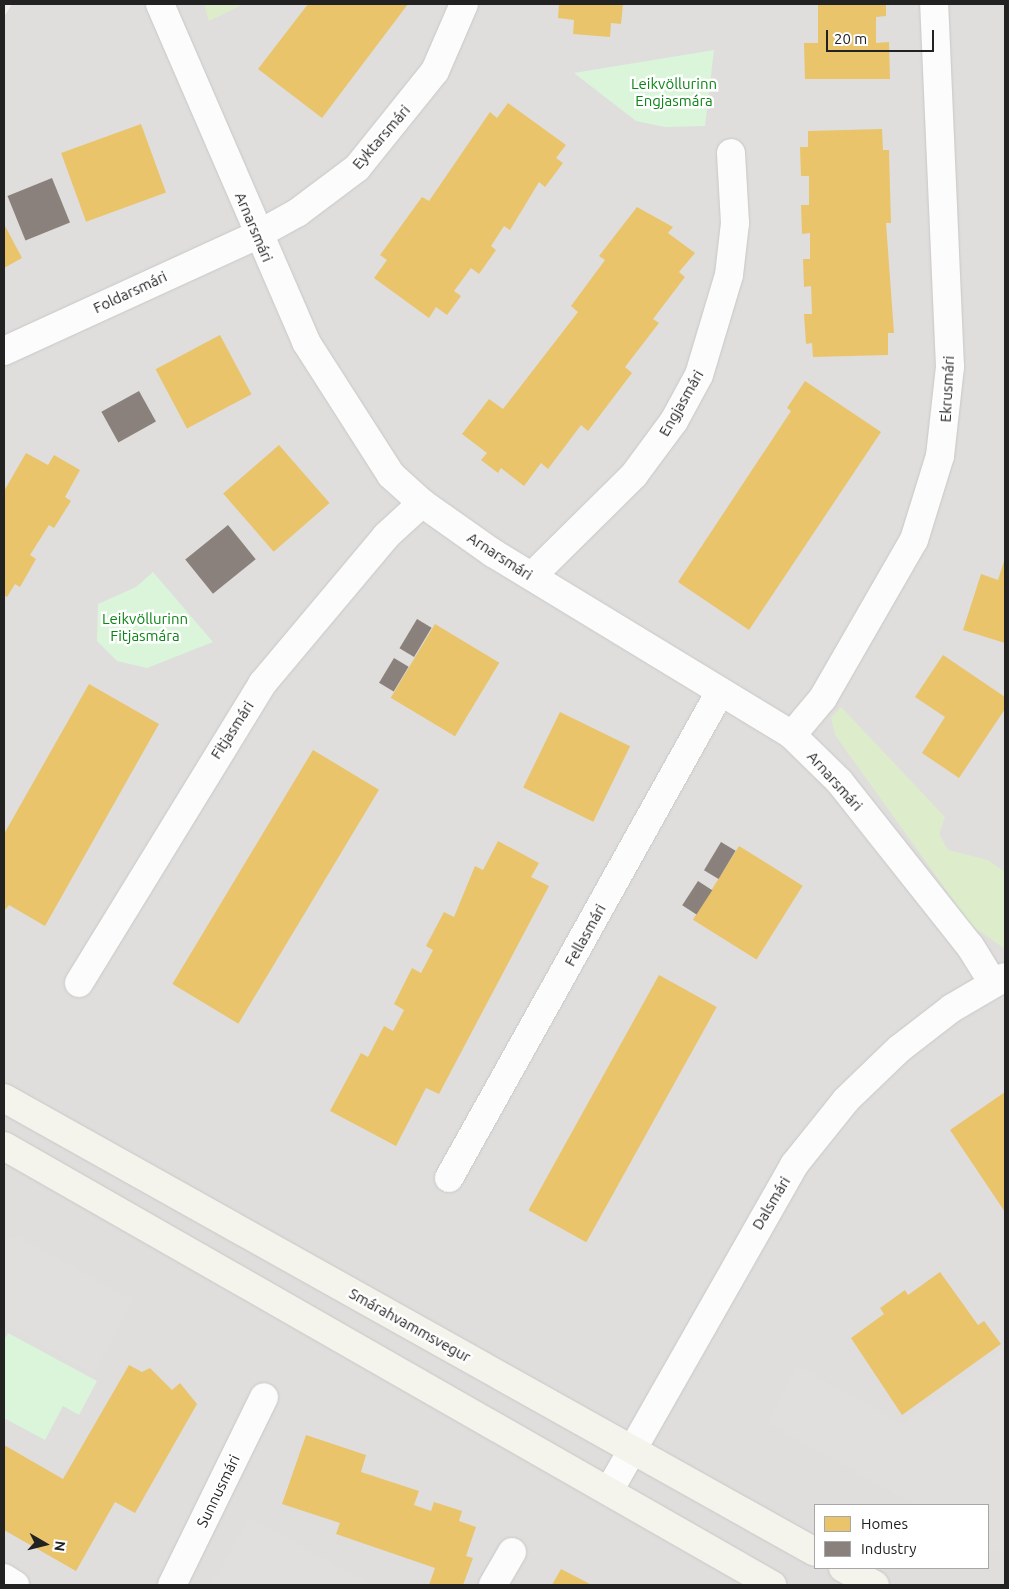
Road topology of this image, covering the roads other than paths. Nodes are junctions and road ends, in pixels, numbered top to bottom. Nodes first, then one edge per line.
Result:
1 (160, 4) edge
2 (464, 4) edge
3 (934, 4) edge
4 (731, 153) dead end
5 (257, 235) junction
6 (4, 351) edge
7 (422, 503) junction
8 (532, 576) junction
9 (720, 692) junction
10 (792, 735) junction
11 (999, 980) edge
12 (79, 984) dead end
13 (4, 1098) edge
14 (4, 1146) edge
15 (449, 1178) dead end
16 (264, 1397) dead end
17 (632, 1449) junction
18 (609, 1490) junction
19 (814, 1551) edge
20 (512, 1552) dead end
21 (846, 1569) edge
22 (4, 1578) edge
23 (15, 1585) edge
24 (172, 1585) edge
25 (493, 1585) edge
26 (772, 1585) edge
27 (875, 1585) edge

1 - 5 street, Arnarsmári
2 - 5 street, Eyktarsmári
3 - 10 street, Ekrusmári
4 - 8 street, Engjasmári
5 - 6 street, Foldarsmári
5 - 7 street, Arnarsmári
7 - 8 street, Arnarsmári
7 - 12 street, Fitjasmári
8 - 9 street, Arnarsmári
9 - 10 street, Arnarsmári
9 - 15 street, Fellasmári
10 - 11 street, Arnarsmári
11 - 17 street, Dalsmári
13 - 17 main road, Smárahvammsvegur
14 - 18 main road
16 - 24 street, Sunnusmári
17 - 18 street, Dalsmári
17 - 19 main road, Smárahvammsvegur
18 - 26 main road
20 - 25 street
21 - 27 main road
22 - 23 street

